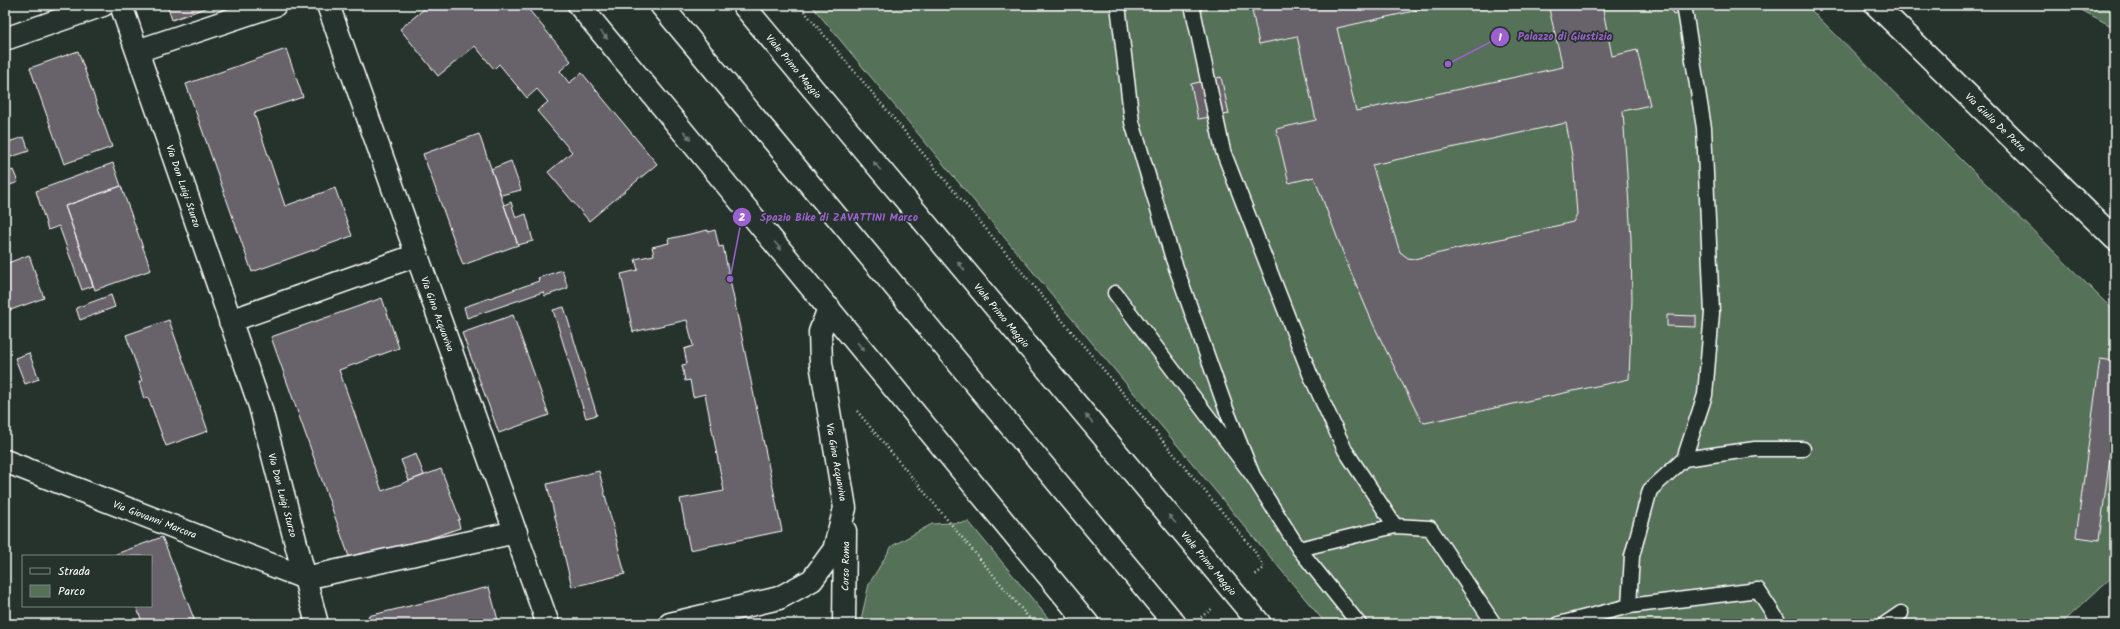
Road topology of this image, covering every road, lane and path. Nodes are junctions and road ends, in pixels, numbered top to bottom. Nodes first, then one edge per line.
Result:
1 (103, 5) edge
2 (121, 5) edge
3 (275, 5) edge
4 (328, 5) edge
5 (579, 5) edge
6 (660, 5) edge
7 (743, 5) edge
8 (800, 5) edge
9 (1118, 5) edge
10 (1192, 5) edge
11 (1684, 5) edge
12 (1876, 5) edge
13 (5, 39) edge
14 (137, 51) junction
15 (2115, 239) edge
16 (417, 255) junction
17 (1115, 293) dead end
18 (829, 308) junction
19 (230, 321) junction
20 (853, 405) dead end
21 (1803, 449) dead end
22 (1684, 459) junction
23 (5, 461) edge
24 (1253, 476) junction
25 (845, 508) junction
26 (1395, 526) junction
27 (516, 532) junction
28 (1299, 549) junction
29 (305, 578) junction
30 (1234, 592) junction
31 (1630, 606) junction
32 (1901, 613) dead end
33 (1199, 619) dead end
34 (317, 624) edge
35 (548, 624) edge
36 (670, 624) edge
37 (844, 624) edge
38 (1034, 624) edge
39 (1088, 624) edge
40 (1175, 624) edge
41 (1260, 624) edge
42 (1359, 624) edge
43 (1494, 624) edge
44 (1559, 624) edge
45 (1780, 624) edge
46 (1885, 624) edge

1 - 13 street
2 - 14 street, Via Don Luigi Sturzo
3 - 14 street
4 - 16 street, Via Gino Acquaviva
5 -> 18 street
6 - 40 street
30 -> 7 street, Viale Primo Maggio
8 - 30 path
9 - 24 lane
10 - 26 lane
11 - 22 lane
12 - 15 street, Via Giulio De Petra
14 - 19 street, Via Don Luigi Sturzo
16 - 19 street
16 - 27 street, Via Gino Acquaviva
17 - 24 lane
18 - 25 street, Via Gino Acquaviva
18 -> 39 street
19 - 29 street, Via Don Luigi Sturzo
20 - 38 path
21 - 22 lane
22 - 31 lane
23 - 29 street, Via Giovanni Marcora
24 - 28 lane
25 - 36 street, Via Gino Acquaviva
25 - 37 street, Corso Roma
26 - 28 lane
26 - 43 lane
27 - 29 street
27 - 35 street, Via Gino Acquaviva
28 - 42 lane
29 - 34 street, Via Don Luigi Sturzo
30 - 33 path
30 - 41 street, Viale Primo Maggio
31 - 44 lane
31 - 45 lane
32 - 46 lane

